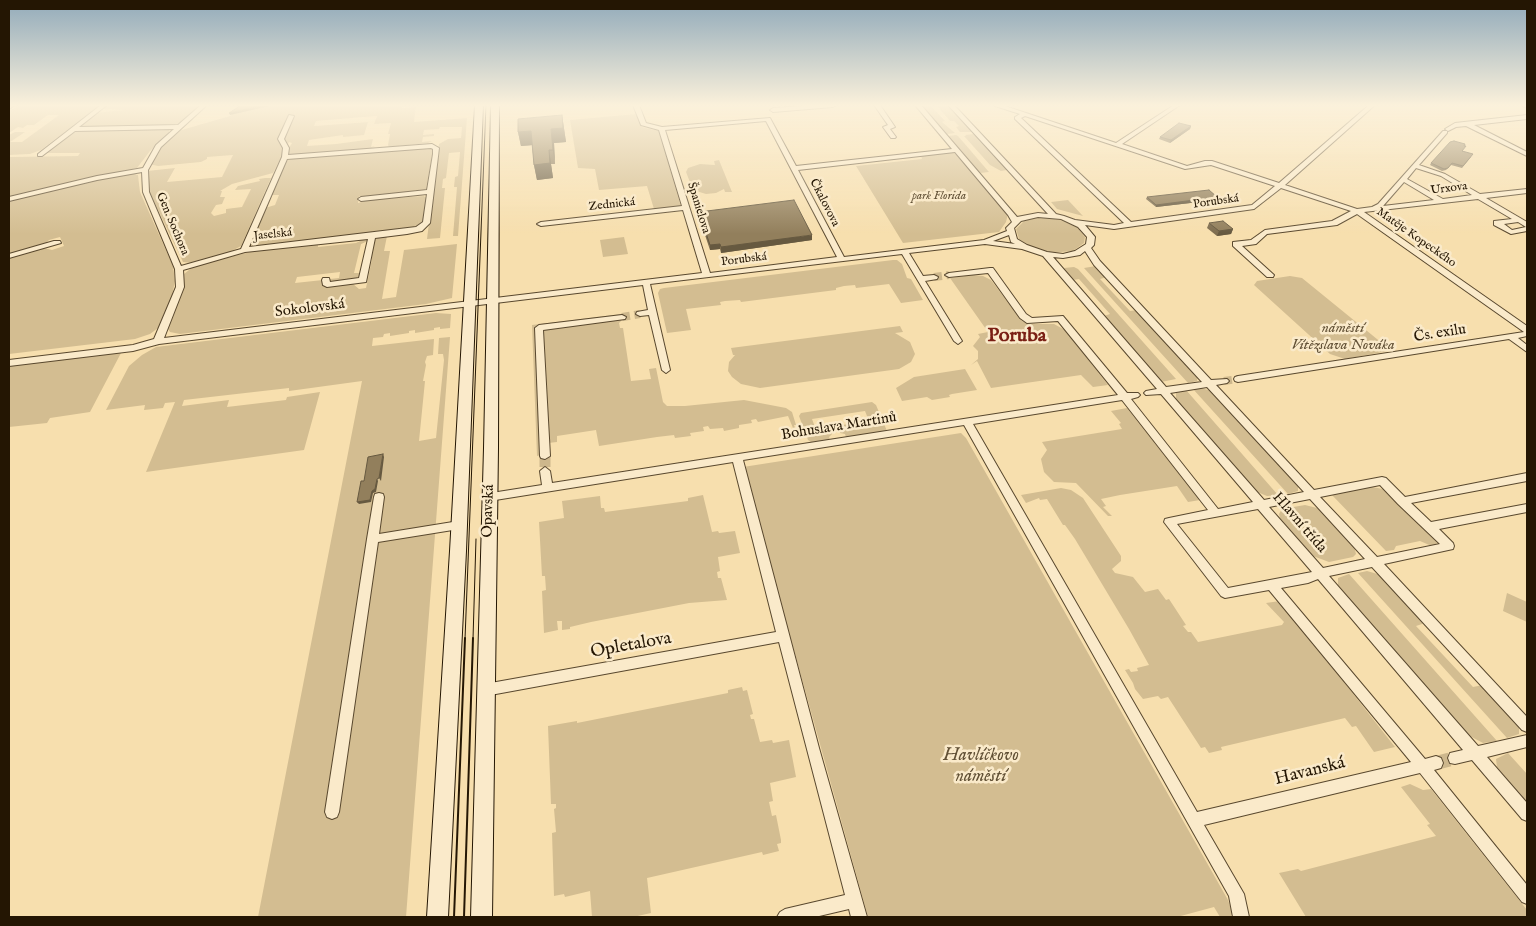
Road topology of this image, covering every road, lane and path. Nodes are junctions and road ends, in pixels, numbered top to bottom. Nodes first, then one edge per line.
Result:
1 (49, 148) edge
2 (157, 148) edge
3 (286, 148) edge
4 (402, 148) edge
5 (436, 148) edge
6 (479, 148) edge
7 (492, 148) edge
8 (668, 148) edge
9 (784, 148) edge
10 (990, 148) edge
11 (1049, 148) edge
12 (1127, 148) edge
13 (1323, 148) edge
14 (1431, 148) edge
15 (1516, 148) edge
16 (956, 150) joint
17 (1527, 154) edge
18 (40, 155) dead end
19 (285, 157) junction
20 (1415, 166) junction
21 (794, 168) junction
22 (145, 170) junction
23 (1403, 179) junction
24 (1281, 185) junction
25 (1527, 191) edge
26 (430, 192) junction
27 (1481, 197) junction
28 (9, 199) edge
29 (361, 199) dead end
30 (1443, 202) junction
31 (686, 208) junction
32 (1374, 209) junction
33 (1357, 211) junction
34 (1054, 216) junction
35 (1523, 220) edge
36 (1015, 221) junction
37 (1076, 222) junction
38 (541, 224) dead end
39 (1527, 224) edge
40 (1130, 225) junction
41 (1114, 226) junction
42 (1527, 229) edge
43 (1010, 232) junction
44 (372, 236) junction
45 (1091, 237) junction
46 (985, 242) junction
47 (57, 243) dead end
48 (1024, 247) junction
49 (1087, 248) junction
50 (244, 250) junction
51 (904, 252) junction
52 (1046, 254) junction
53 (9, 256) edge
54 (842, 259) junction
55 (180, 269) junction
56 (949, 275) tunnel mouth
57 (1270, 275) dead end
58 (707, 276) junction
59 (934, 277) tunnel mouth
60 (921, 279) junction
61 (326, 280) dead end
62 (646, 283) junction
63 (480, 302) junction
64 (653, 312) junction
65 (640, 314) tunnel mouth
66 (622, 316) tunnel mouth
67 (1527, 332) edge
68 (1510, 337) junction
69 (958, 341) dead end
70 (158, 342) junction
71 (146, 343) junction
72 (1527, 349) edge
73 (9, 356) edge
74 (9, 363) edge
75 (666, 370) dead end
76 (1238, 379) tunnel mouth
77 (1224, 381) tunnel mouth
78 (1209, 384) junction
79 (1165, 390) junction
80 (1149, 393) dead end
81 (1130, 396) junction
82 (967, 422) junction
83 (545, 456) tunnel mouth
84 (737, 458) junction
85 (545, 471) tunnel mouth
86 (1527, 477) edge
87 (548, 488) junction
88 (1312, 494) junction
89 (379, 497) dead end
90 (489, 497) junction
91 (1402, 501) junction
92 (1261, 504) junction
93 (1527, 508) edge
94 (1216, 513) junction
95 (459, 525) junction
96 (1429, 527) junction
97 (372, 539) junction
98 (1375, 562) junction
99 (1320, 573) junction
100 (1272, 585) junction
101 (783, 636) junction
102 (485, 690) junction
103 (1527, 726) edge
104 (1527, 741) edge
105 (1476, 754) junction
106 (1455, 758) tunnel mouth
107 (1429, 764) junction
108 (332, 812) dead end
109 (1527, 814) edge
110 (1194, 820) junction
111 (1527, 896) edge
112 (854, 900) junction
113 (437, 917) edge
114 (481, 917) edge
115 (785, 917) edge
116 (859, 917) edge
117 (1241, 917) edge

1 - 18 street
2 - 22 street
3 - 19 street
4 - 19 street
5 - 26 street
6 - 63 main road, Opavská
7 - 63 main road, Opavská
8 - 31 street, Španielova
9 - 21 street, Čkalovova
10 - 34 street
11 - 40 street
12 - 24 street, Matěje Kopeckého
13 - 24 street, Porubská
14 - 20 street
15 - 17 street
16 - 21 street
16 - 36 street
19 - 50 street
20 - 23 street
20 - 27 street
21 - 54 street, Čkalovova
22 - 28 street
22 - 55 street, Gen. Sochora
23 - 30 street
23 - 32 street
24 - 33 street, Matěje Kopeckého
24 - 40 street, Porubská
25 - 27 street, Urxova
26 - 29 street
26 - 44 street, Jaselská
27 - 30 street, Urxova
27 - 35 street
30 - 32 street, Urxova
31 - 38 street, Zednická
31 - 58 street, Španielova
32 - 33 street, Urxova
33 - 57 street
33 - 67 street, Matěje Kopeckého
34 - 36 street, Porubská
34 - 37 street, Porubská
35 - 39 street
35 - 42 street
36 - 43 street
37 - 41 street, Porubská
37 - 45 street
40 - 41 street, Porubská
41 - 45 street, Porubská
43 - 46 street, Porubská
43 - 48 street
44 - 50 street, Jaselská
44 - 61 street
45 - 49 street
46 - 48 street
46 - 51 street, Porubská
47 - 53 street
48 - 52 street
49 - 52 street
49 - 78 street, Hlavní třída
50 - 55 street, Jaselská
51 - 54 street, Porubská
51 - 60 street
52 - 79 street, Hlavní třída
54 - 58 street, Porubská
55 - 70 street, Gen. Sochora
56 - 81 street
58 - 62 street, Porubská
59 - 60 street
60 - 69 street
62 - 63 street, Porubská
62 - 64 street
63 - 70 street, Sokolovská
63 - 90 main road, Opavská
63 - 95 main road, Opavská
64 - 65 street
64 - 75 street
66 - 83 street
67 - 68 street, Čs. exilu
68 - 72 street
68 - 76 street, Čs. exilu
70 - 71 street, Sokolovská
71 - 73 street, Sokolovská
71 - 74 street, Sokolovská
77 - 78 street
78 - 79 street
78 - 88 street, Hlavní třída
79 - 80 street
79 - 92 street, Hlavní třída
81 - 82 street, Bohuslava Martinů
81 - 94 street
82 - 84 street, Bohuslava Martinů
82 - 110 street
84 - 87 street, Bohuslava Martinů
84 - 101 street
85 - 87 street
86 - 91 street
87 - 90 street, Bohuslava Martinů
88 - 91 street
88 - 92 street
88 - 98 street, Hlavní třída
89 - 97 street
90 - 102 main road, Opavská
91 - 96 street
92 - 94 street
92 - 99 street, Hlavní třída
93 - 96 street
94 - 100 street
95 - 97 street, Opavská
95 - 113 main road, Opavská
96 - 98 street
97 - 108 street
98 - 99 street
98 - 103 street, Hlavní třída
99 - 100 street
99 - 105 street, Hlavní třída
100 - 107 street
101 - 102 street, Opletalova
101 - 112 street
102 - 114 main road, Opavská
104 - 105 street
105 - 106 street
105 - 109 street, Hlavní třída
107 - 110 street, Havanská
107 - 111 street
110 - 117 street
112 - 115 street
112 - 116 street

